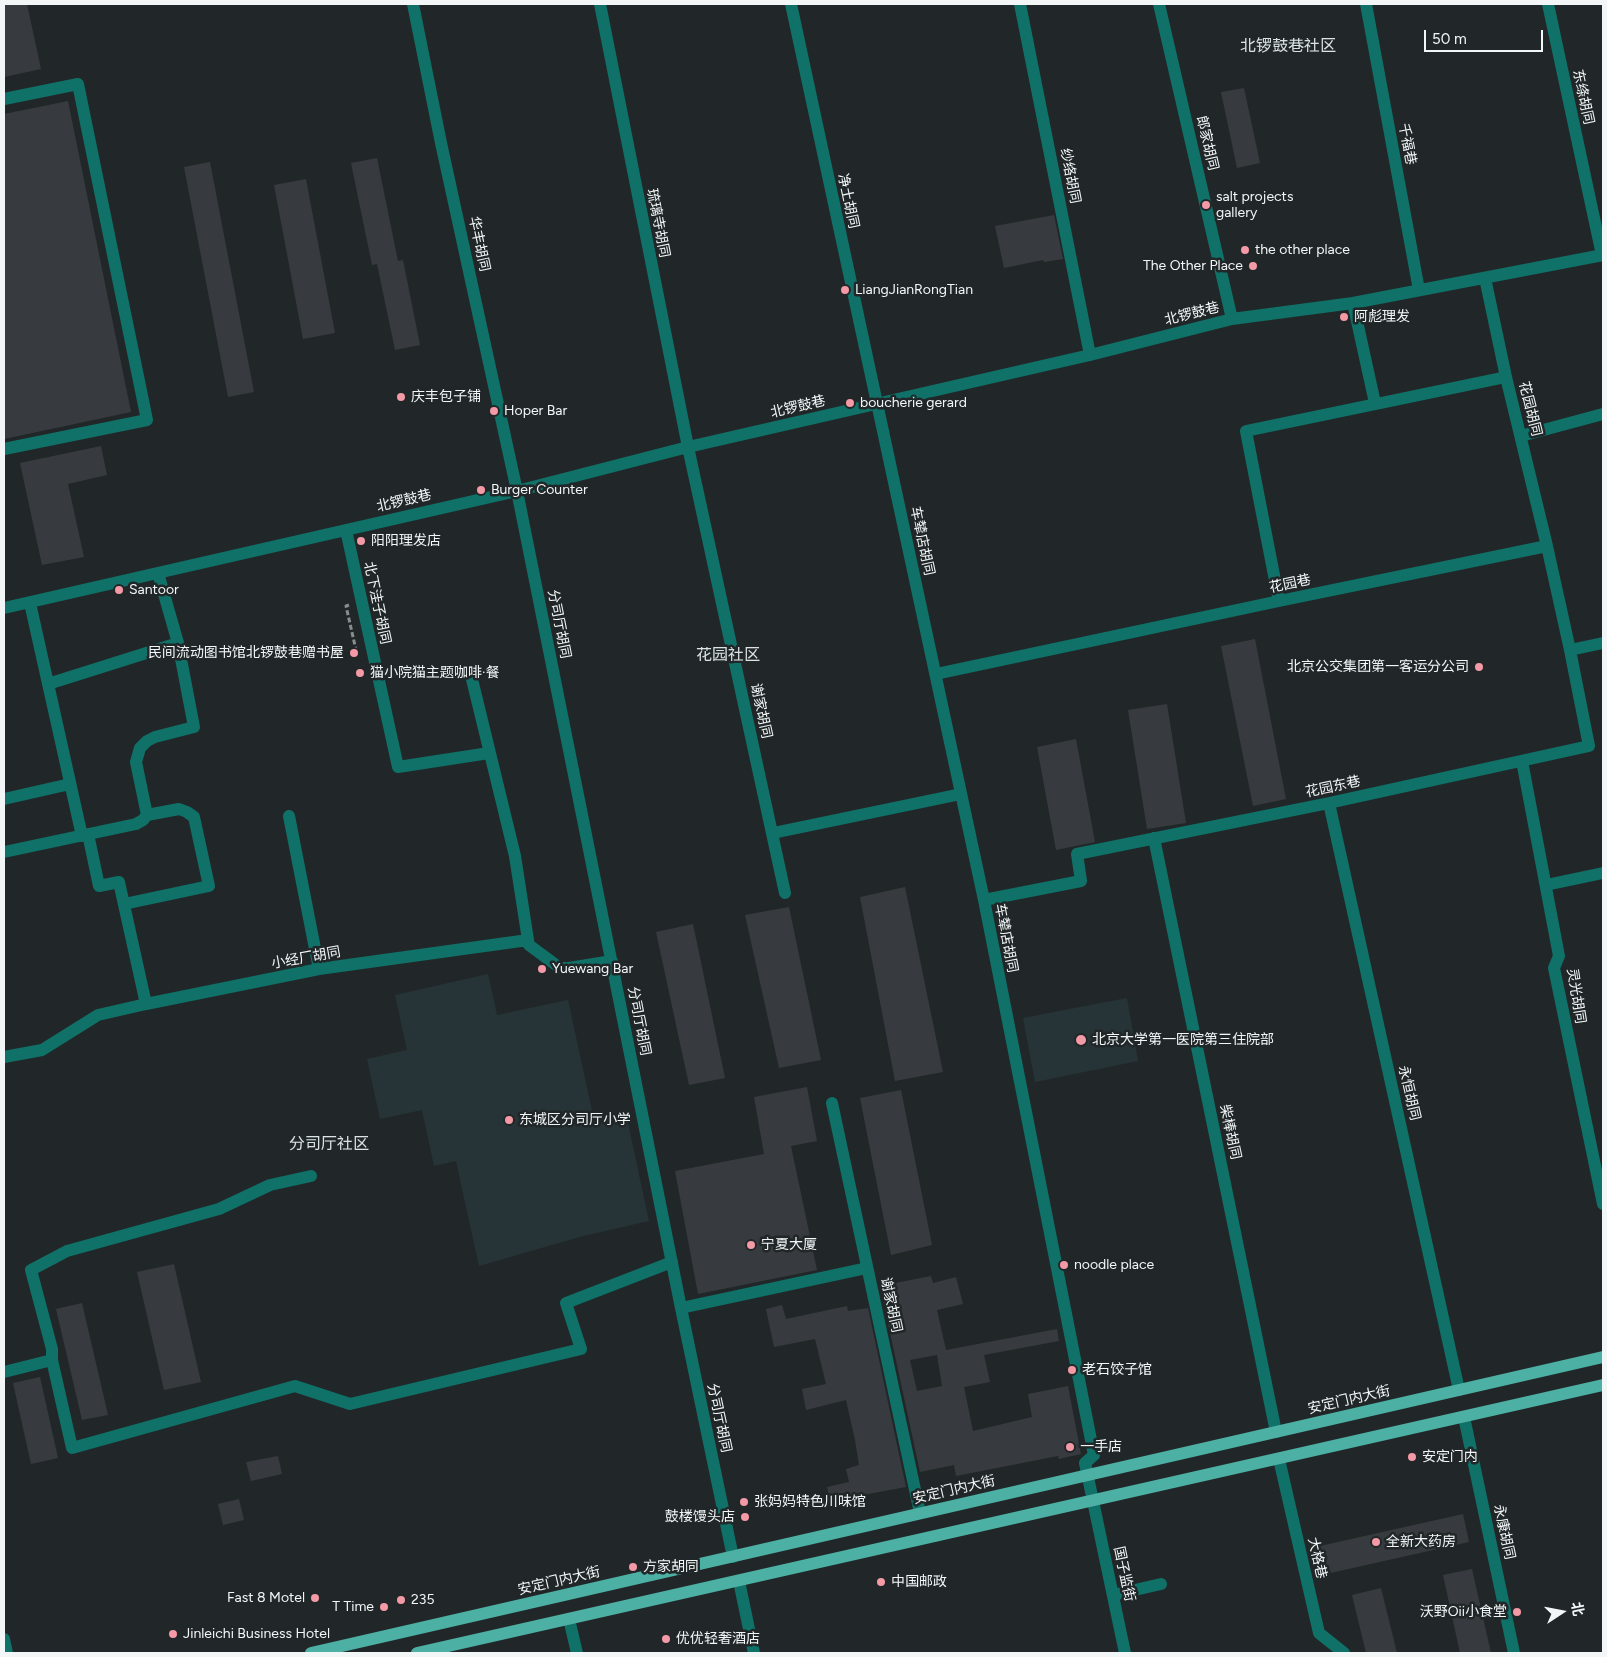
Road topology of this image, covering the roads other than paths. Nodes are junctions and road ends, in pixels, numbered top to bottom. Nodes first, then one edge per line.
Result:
1 (413, 4) edge
2 (600, 4) edge
3 (791, 4) edge
4 (1020, 4) edge
5 (1159, 4) edge
6 (1366, 4) edge
7 (1548, 4) edge
8 (4, 99) edge
9 (1603, 255) edge
10 (1485, 278) junction
11 (1420, 290) junction
12 (1353, 303) junction
13 (1232, 319) junction
14 (1090, 355) junction
15 (1506, 377) junction
16 (1374, 403) junction
17 (877, 404) junction
18 (1603, 414) edge
19 (1521, 436) junction
20 (688, 447) junction
21 (4, 449) edge
22 (517, 491) junction
23 (346, 530) junction
24 (1547, 546) junction
25 (158, 573) junction
26 (1279, 601) junction
27 (30, 602) junction
28 (4, 608) edge
29 (178, 643) junction
30 (1603, 643) edge
31 (1570, 650) junction
32 (470, 672) dead end
33 (936, 674) junction
34 (48, 684) junction
35 (489, 753) junction
36 (1522, 761) junction
37 (70, 784) junction
38 (961, 794) junction
39 (4, 799) edge
40 (1329, 803) junction
41 (147, 815) junction
42 (289, 816) dead end
43 (773, 833) junction
44 (85, 835) junction
45 (1154, 838) junction
46 (4, 852) edge
47 (1603, 873) edge
48 (1546, 885) junction
49 (785, 893) dead end
50 (984, 900) junction
51 (124, 904) junction
52 (528, 940) junction
53 (612, 961) junction
54 (318, 970) junction
55 (146, 1004) junction
56 (4, 1057) edge
57 (832, 1103) dead end
58 (311, 1176) dead end
59 (1603, 1204) edge
60 (672, 1262) junction
61 (867, 1268) junction
62 (681, 1308) junction
63 (1603, 1357) edge
64 (52, 1360) junction
65 (4, 1372) edge
66 (1603, 1385) edge
67 (1459, 1390) junction
68 (1464, 1417) junction
69 (1276, 1432) junction
70 (1279, 1458) junction
71 (1088, 1475) junction
72 (1093, 1500) junction
73 (920, 1514) junction
74 (733, 1556) junction
75 (738, 1580) junction
76 (1161, 1584) dead end
77 (1113, 1595) junction
78 (569, 1619) junction
79 (4, 1639) edge
80 (7, 1653) edge
81 (311, 1653) edge
82 (417, 1653) edge
83 (577, 1653) edge
84 (754, 1653) edge
85 (1125, 1653) edge
86 (1344, 1653) edge
87 (1514, 1653) edge

1 - 22 street, 华丰胡同
2 - 20 street, 琉璃寺胡同
3 - 17 street, 净土胡同
4 - 14 street, 纱络胡同
5 - 13 street, 郎家胡同
6 - 11 street, 千福巷
7 - 9 street, 东绦胡同
8 - 21 street
9 - 10 street, 北锣鼓巷
10 - 11 street, 北锣鼓巷
10 - 15 street, 花园胡同
11 - 12 street, 北锣鼓巷
12 - 13 street, 北锣鼓巷
12 - 16 street
13 - 14 street, 北锣鼓巷
14 - 17 street, 北锣鼓巷
15 - 16 street
15 - 19 street, 花园胡同
16 - 26 street
17 - 20 street, 北锣鼓巷
17 - 33 street, 车辇店胡同
18 - 19 street
19 - 24 street, 花园胡同
20 - 22 street, 北锣鼓巷
20 - 43 street, 谢家胡同
22 - 23 street, 北锣鼓巷
22 - 53 street, 分司厅胡同
23 - 25 street, 北锣鼓巷
23 - 35 street, 北下洼子胡同
24 - 26 street, 花园巷
24 - 31 street
25 - 27 street, 北锣鼓巷
25 - 29 street
26 - 33 street, 花园巷
27 - 28 street, 北锣鼓巷
27 - 34 street
29 - 34 street
29 - 41 street
30 - 31 street
31 - 36 street, 花园东巷
32 - 35 street
33 - 38 street, 车辇店胡同
34 - 37 street
35 - 52 street
36 - 40 street, 花园东巷
36 - 48 street, 灵光胡同
37 - 39 street
37 - 44 street
38 - 43 street
38 - 50 street, 车辇店胡同
40 - 45 street, 花园东巷
40 - 67 street, 永恒胡同
41 - 44 street
41 - 51 street
42 - 54 street
43 - 49 street, 谢家胡同
44 - 46 street
44 - 51 street
45 - 50 street, 花园东巷
45 - 69 street, 柴棒胡同
47 - 48 street
48 - 59 street, 灵光胡同
50 - 71 street, 车辇店胡同
51 - 55 street
52 - 53 street
52 - 54 street, 小经厂胡同
53 - 60 street, 分司厅胡同
54 - 55 street, 小经厂胡同
55 - 56 street, 小经厂胡同
57 - 61 street, 谢家胡同
58 - 64 street
60 - 62 street, 分司厅胡同
60 - 64 street
61 - 62 street
61 - 73 street, 谢家胡同
62 - 74 street, 分司厅胡同
63 - 67 main road, 安定门内大街
64 - 65 street
66 - 68 main road
67 - 69 main road, 安定门内大街
68 - 70 main road
68 - 87 street, 永康胡同
69 - 71 main road, 安定门内大街
70 - 72 main road
70 - 86 street, 大格巷
71 - 72 street, 国子监街
71 - 73 main road, 安定门内大街
72 - 75 main road
72 - 77 street, 国子监街
73 - 74 main road, 安定门内大街
74 - 81 main road, 安定门内大街
75 - 78 main road
75 - 84 street
76 - 77 street
77 - 85 street, 国子监街
78 - 82 main road
78 - 83 street
79 - 80 street

